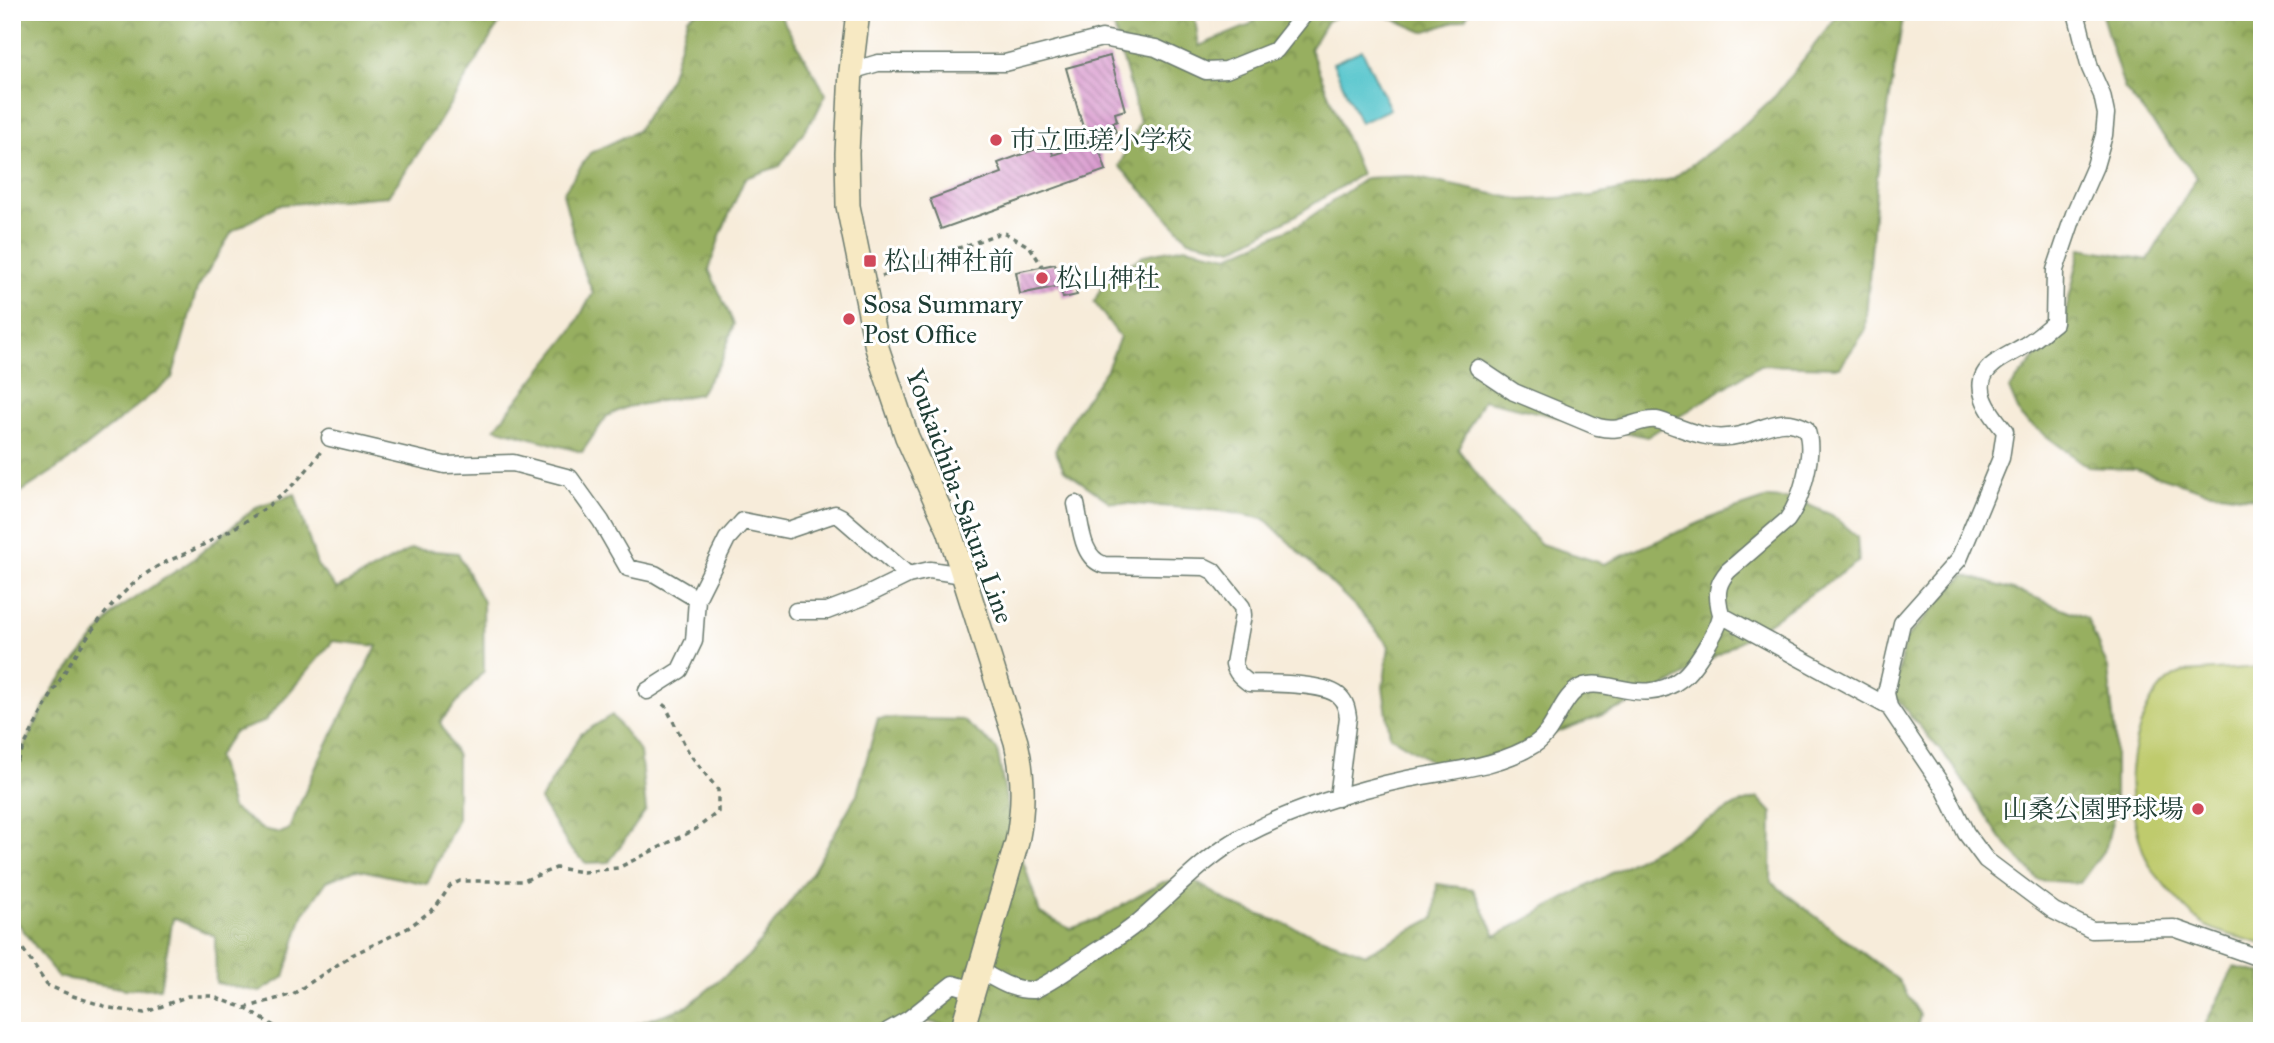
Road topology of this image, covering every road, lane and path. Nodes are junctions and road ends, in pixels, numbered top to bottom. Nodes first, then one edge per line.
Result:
1 (858, 12) edge
2 (1306, 12) edge
3 (2076, 12) edge
4 (851, 71) junction
5 (1042, 266) dead end
6 (864, 282) junction
7 (1478, 369) dead end
8 (330, 438) joint
9 (1076, 504) dead end
10 (908, 575) junction
11 (963, 575) junction
12 (697, 599) junction
13 (796, 611) dead end
14 (1721, 615) junction
15 (647, 691) joint
16 (1889, 707) junction
17 (12, 770) edge
18 (1338, 798) junction
19 (12, 933) edge
20 (2262, 959) edge
21 (976, 980) junction
22 (245, 1008) junction
23 (282, 1031) edge
24 (888, 1031) edge
25 (964, 1031) edge

1 - 4 main road, Youkaichiba-Sakura Line
2 - 4 street
3 - 16 street
4 - 6 main road, Youkaichiba-Sakura Line
5 - 6 path
6 - 11 main road, Youkaichiba-Sakura Line
7 - 14 street
8 - 12 street
8 - 17 path
9 - 18 street
10 - 11 street
10 - 12 street
10 - 13 street
11 - 21 main road, Youkaichiba-Sakura Line
12 - 15 street
14 - 16 street
14 - 18 street
15 - 22 path
16 - 20 street
18 - 21 street
19 - 22 path
21 - 24 street
21 - 25 main road, Youkaichiba-Sakura Line
22 - 23 path

